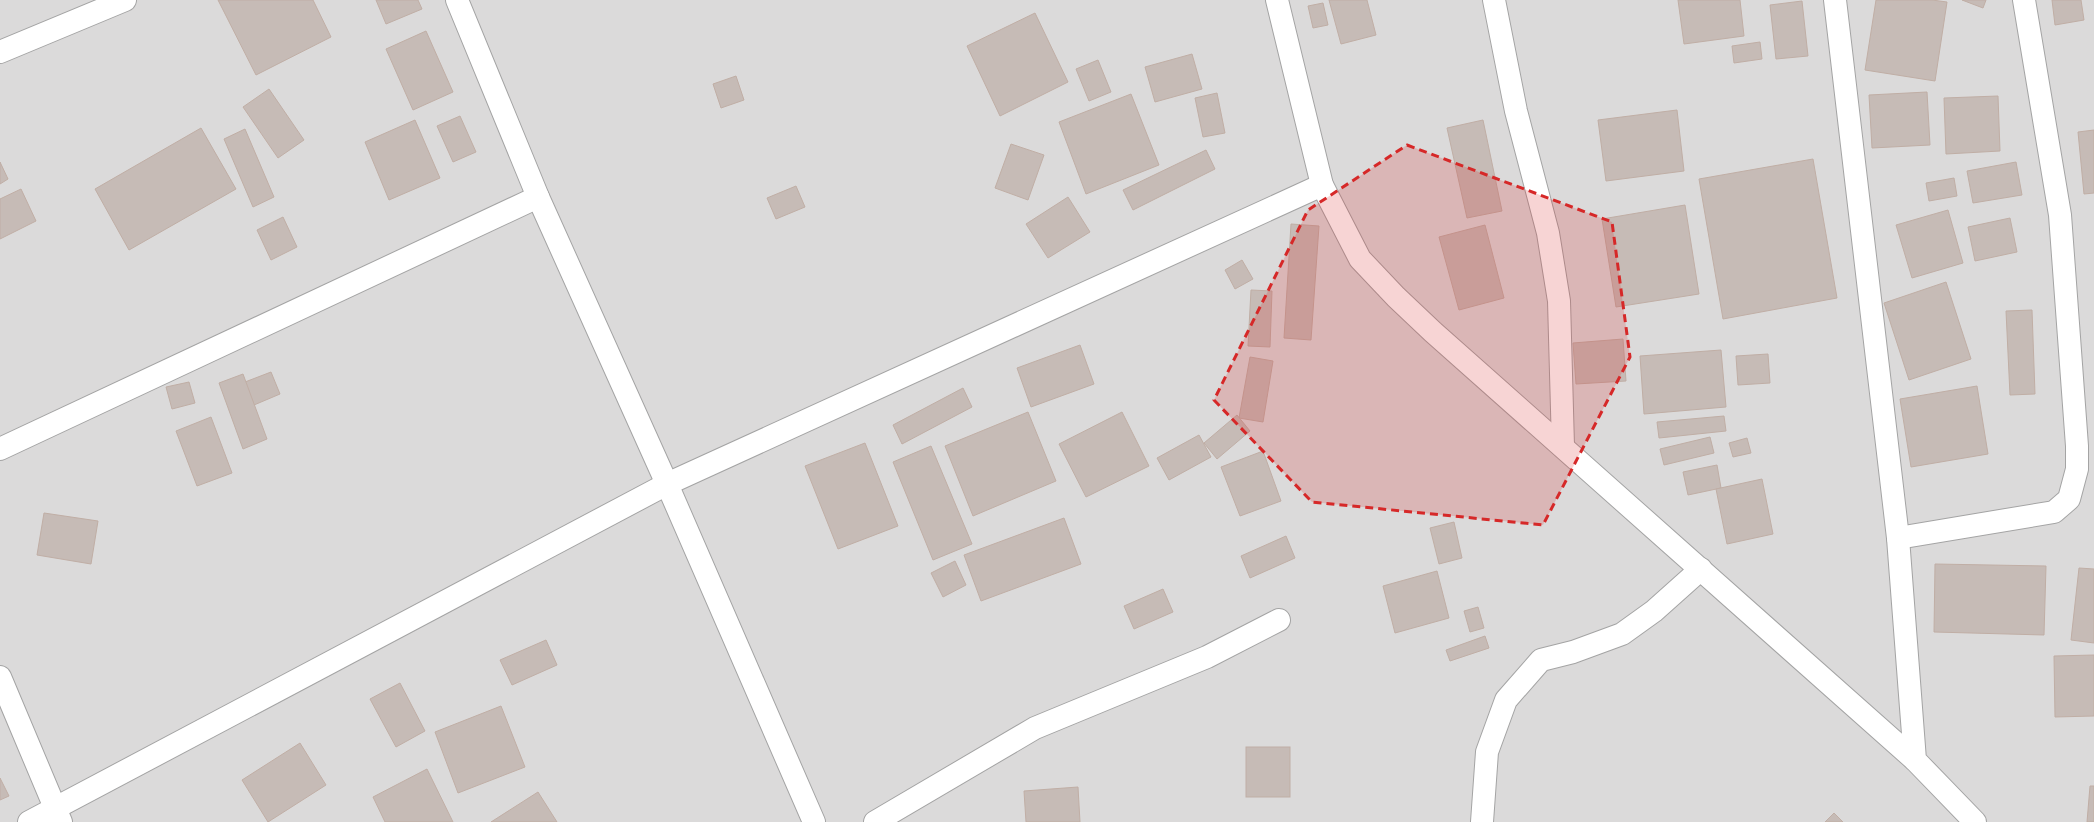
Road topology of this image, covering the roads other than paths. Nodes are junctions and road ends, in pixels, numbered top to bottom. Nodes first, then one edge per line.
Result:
1 (126, 0) edge
2 (457, 0) edge
3 (1277, 0) edge
4 (1494, 0) edge
5 (1835, 0) edge
6 (2024, 0) edge
7 (0, 52) edge
8 (1322, 185) junction
9 (538, 197) junction
10 (1563, 446) junction
11 (0, 449) edge
12 (667, 484) junction
13 (1898, 538) junction
14 (1701, 569) junction
15 (1280, 620) dead end
16 (0, 677) edge
17 (1915, 760) junction
18 (58, 815) edge
19 (29, 822) edge
20 (814, 822) edge
21 (875, 822) edge
22 (1482, 822) edge
23 (1975, 822) edge

1 - 7 street
2 - 9 street
3 - 8 street
4 - 10 street
5 - 13 street
6 - 13 street
8 - 10 street
8 - 12 street
9 - 11 street
9 - 12 street
10 - 14 street
12 - 18 street
12 - 20 street
13 - 17 street
14 - 17 street
14 - 22 street
15 - 21 street
16 - 18 street
17 - 23 street
18 - 19 street

